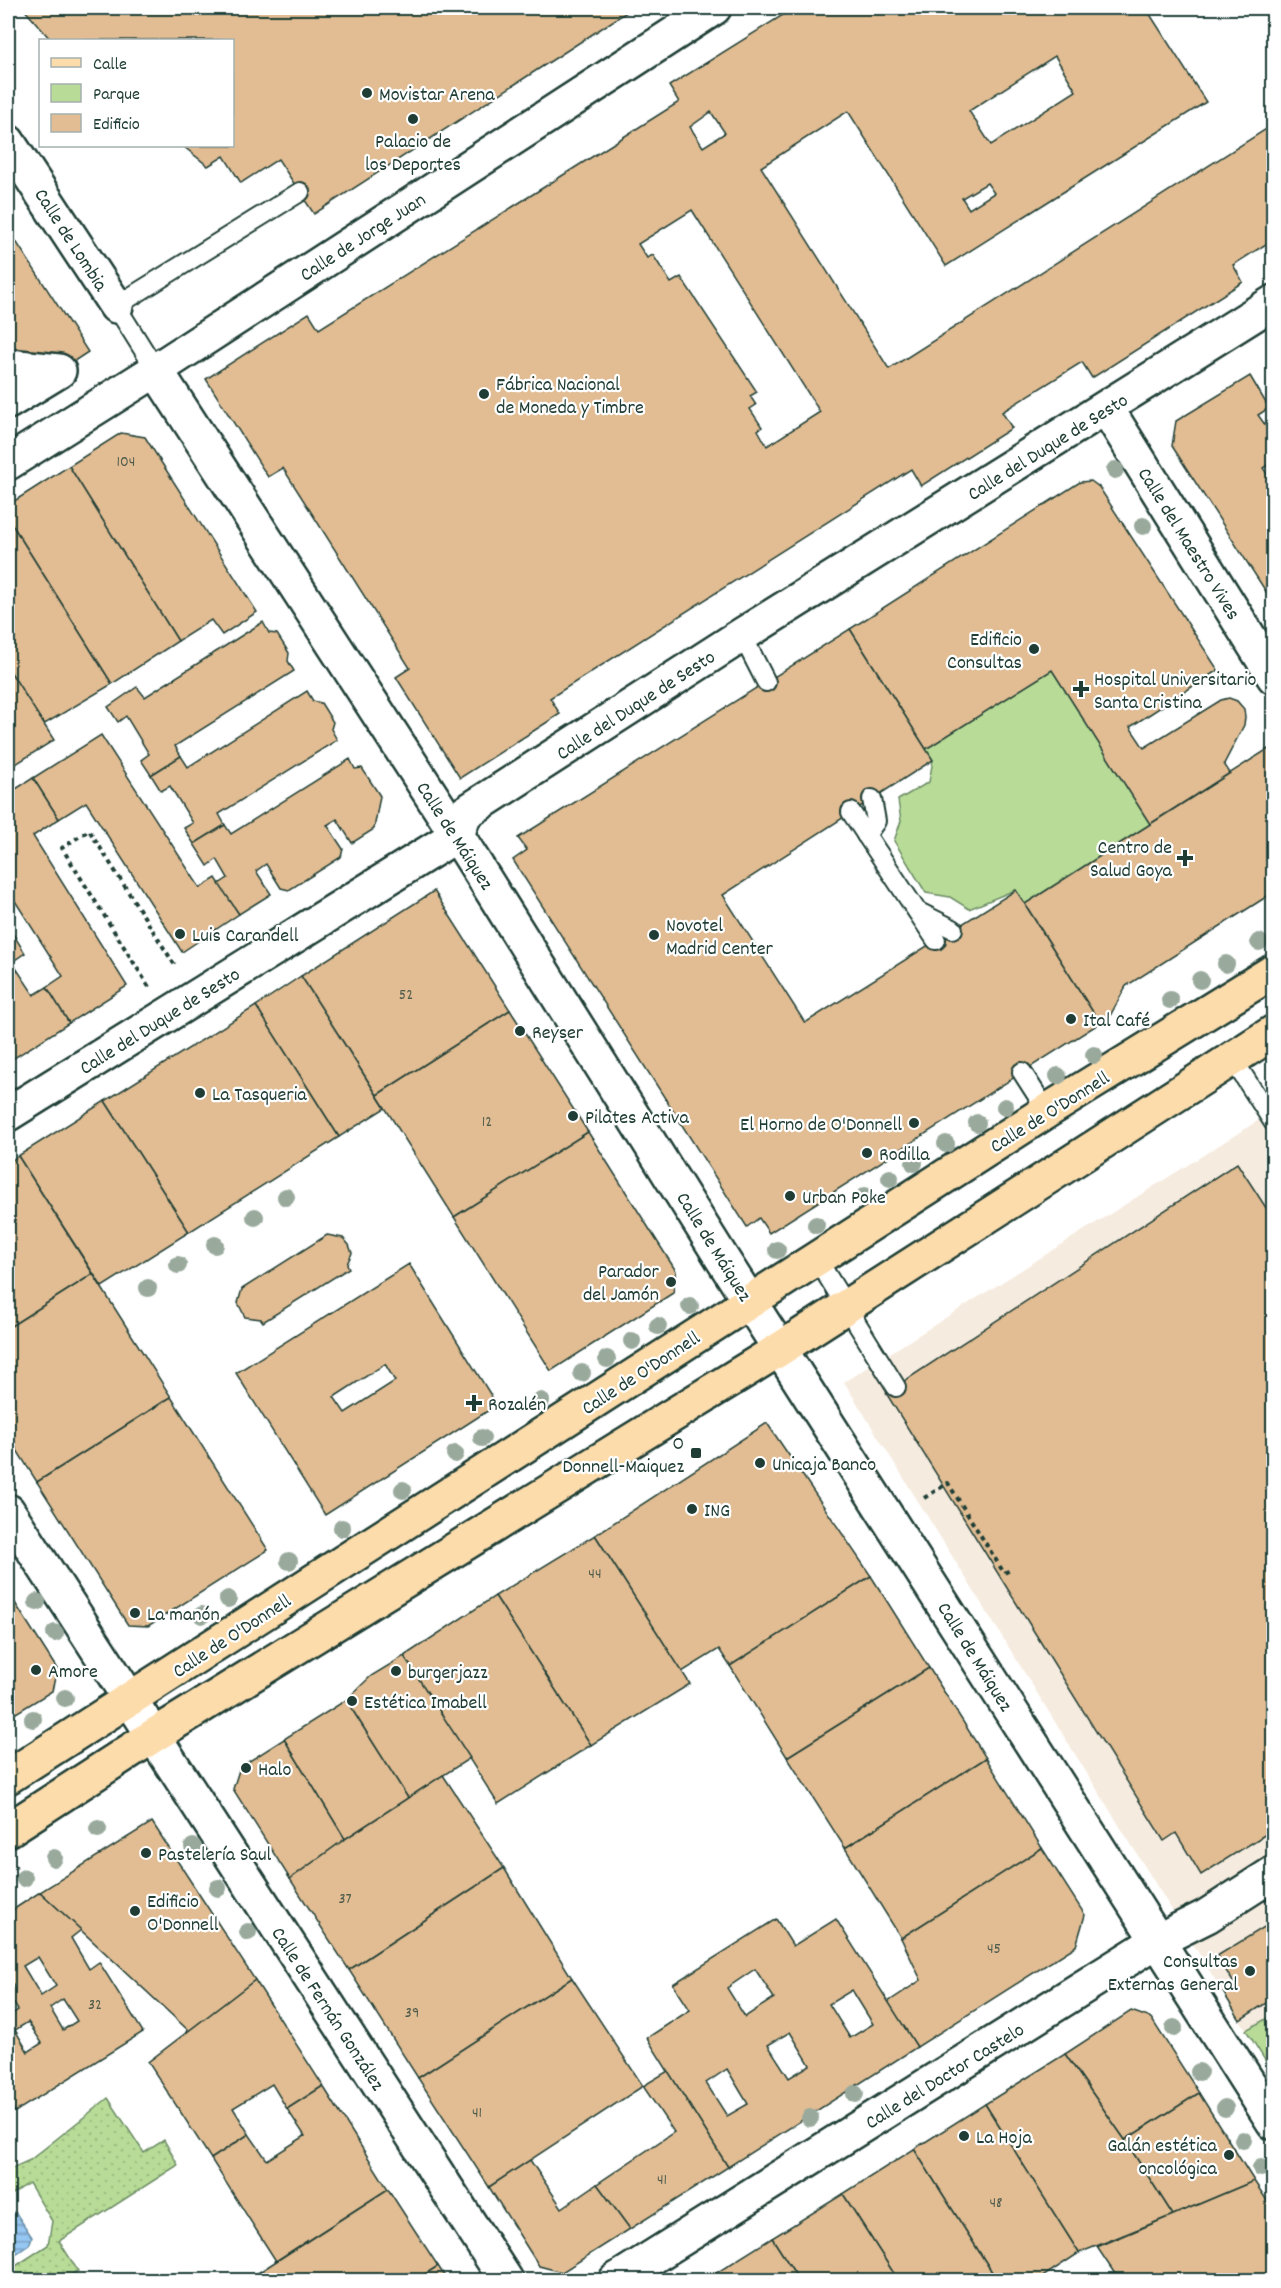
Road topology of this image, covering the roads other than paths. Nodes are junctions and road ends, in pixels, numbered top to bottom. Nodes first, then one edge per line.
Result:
1 (714, 8) edge
2 (8, 142) edge
3 (300, 192) dead end
4 (1274, 303) edge
5 (116, 306) junction
6 (8, 366) edge
7 (156, 370) junction
8 (8, 402) edge
9 (1107, 409) junction
10 (8, 462) edge
11 (742, 635) junction
12 (1274, 677) edge
13 (766, 682) dead end
14 (872, 799) dead end
15 (851, 812) dead end
16 (457, 834) junction
17 (866, 835) junction
18 (915, 910) junction
19 (952, 929) dead end
20 (936, 940) dead end
21 (1274, 971) edge
22 (1274, 1032) edge
23 (1232, 1058) junction
24 (1023, 1072) dead end
25 (1047, 1111) junction
26 (8, 1114) edge
27 (1274, 1123) edge
28 (817, 1259) junction
29 (750, 1301) junction
30 (846, 1306) junction
31 (780, 1348) junction
32 (896, 1387) dead end
33 (8, 1511) edge
34 (129, 1701) junction
35 (153, 1736) junction
36 (8, 1777) edge
37 (8, 1830) edge
38 (1274, 1873) edge
39 (1157, 1941) junction
40 (1274, 2123) edge
41 (506, 2280) edge
42 (616, 2280) edge

1 - 7 street, Calle de Jorge Juan
2 - 5 street, Calle de Lombia
3 - 5 lane
4 - 9 street, Calle del Duque de Sesto
5 - 7 lane
6 - 8 street
7 - 10 street, Calle de Jorge Juan
7 - 16 street, Calle de Máiquez
9 - 11 street, Calle del Duque de Sesto
9 - 12 street, Calle del Maestro Vives
11 - 13 lane
11 - 16 street, Calle del Duque de Sesto
14 - 17 lane
15 - 17 lane
16 - 26 street, Calle del Duque de Sesto
16 - 29 street, Calle de Máiquez
17 - 18 lane
18 - 19 lane
18 - 20 lane
21 - 25 main road, Calle de O'Donnell
22 - 23 main road
23 - 27 lane
23 - 30 main road
24 - 25 lane
25 - 28 main road, Calle de O'Donnell
28 - 29 main road, Calle de O'Donnell
28 - 30 lane
29 - 31 street, Calle de Máiquez
29 - 34 main road, Calle de O'Donnell
30 - 31 main road
30 - 32 lane
31 - 35 main road
31 - 39 street, Calle de Máiquez
33 - 34 street
34 - 35 street, Calle de Fernán González
34 - 36 main road, Calle de O'Donnell
35 - 37 main road
35 - 41 street, Calle de Fernán González
38 - 39 street, Calle del Doctor Castelo
39 - 40 street, Calle de Máiquez
39 - 42 street, Calle del Doctor Castelo

